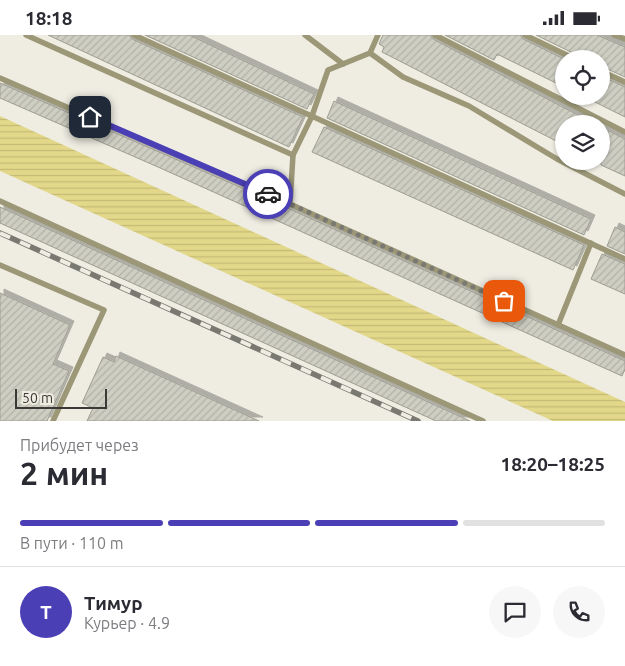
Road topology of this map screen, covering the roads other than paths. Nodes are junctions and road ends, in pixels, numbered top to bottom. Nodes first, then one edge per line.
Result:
1 (26, 35) edge
2 (134, 35) edge
3 (305, 35) edge
4 (378, 35) edge
5 (435, 35) edge
6 (525, 35) edge
7 (614, 35) edge
8 (625, 39) edge
9 (556, 50) edge
10 (370, 53) junction
11 (343, 64) junction
12 (610, 75) edge
13 (0, 78) edge
14 (625, 82) edge
15 (312, 116) junction
16 (625, 132) edge
17 (293, 155) junction
18 (625, 194) edge
19 (0, 201) edge
20 (290, 203) junction
21 (591, 243) junction
22 (625, 259) edge
23 (0, 265) edge
24 (558, 325) junction
25 (625, 355) edge
26 (53, 421) edge
27 (483, 421) edge

1 - 17 lane
2 - 15 lane
3 - 11 lane
4 - 10 lane
5 - 16 lane
6 - 9 lane
7 - 8 lane
10 - 11 lane
10 - 18 lane
11 - 15 lane
12 - 14 lane
13 - 20 lane
15 - 17 lane
15 - 21 lane
17 - 20 lane
19 - 27 lane
20 - 24 lane
21 - 22 lane
21 - 24 lane
23 - 26 lane
24 - 25 lane

